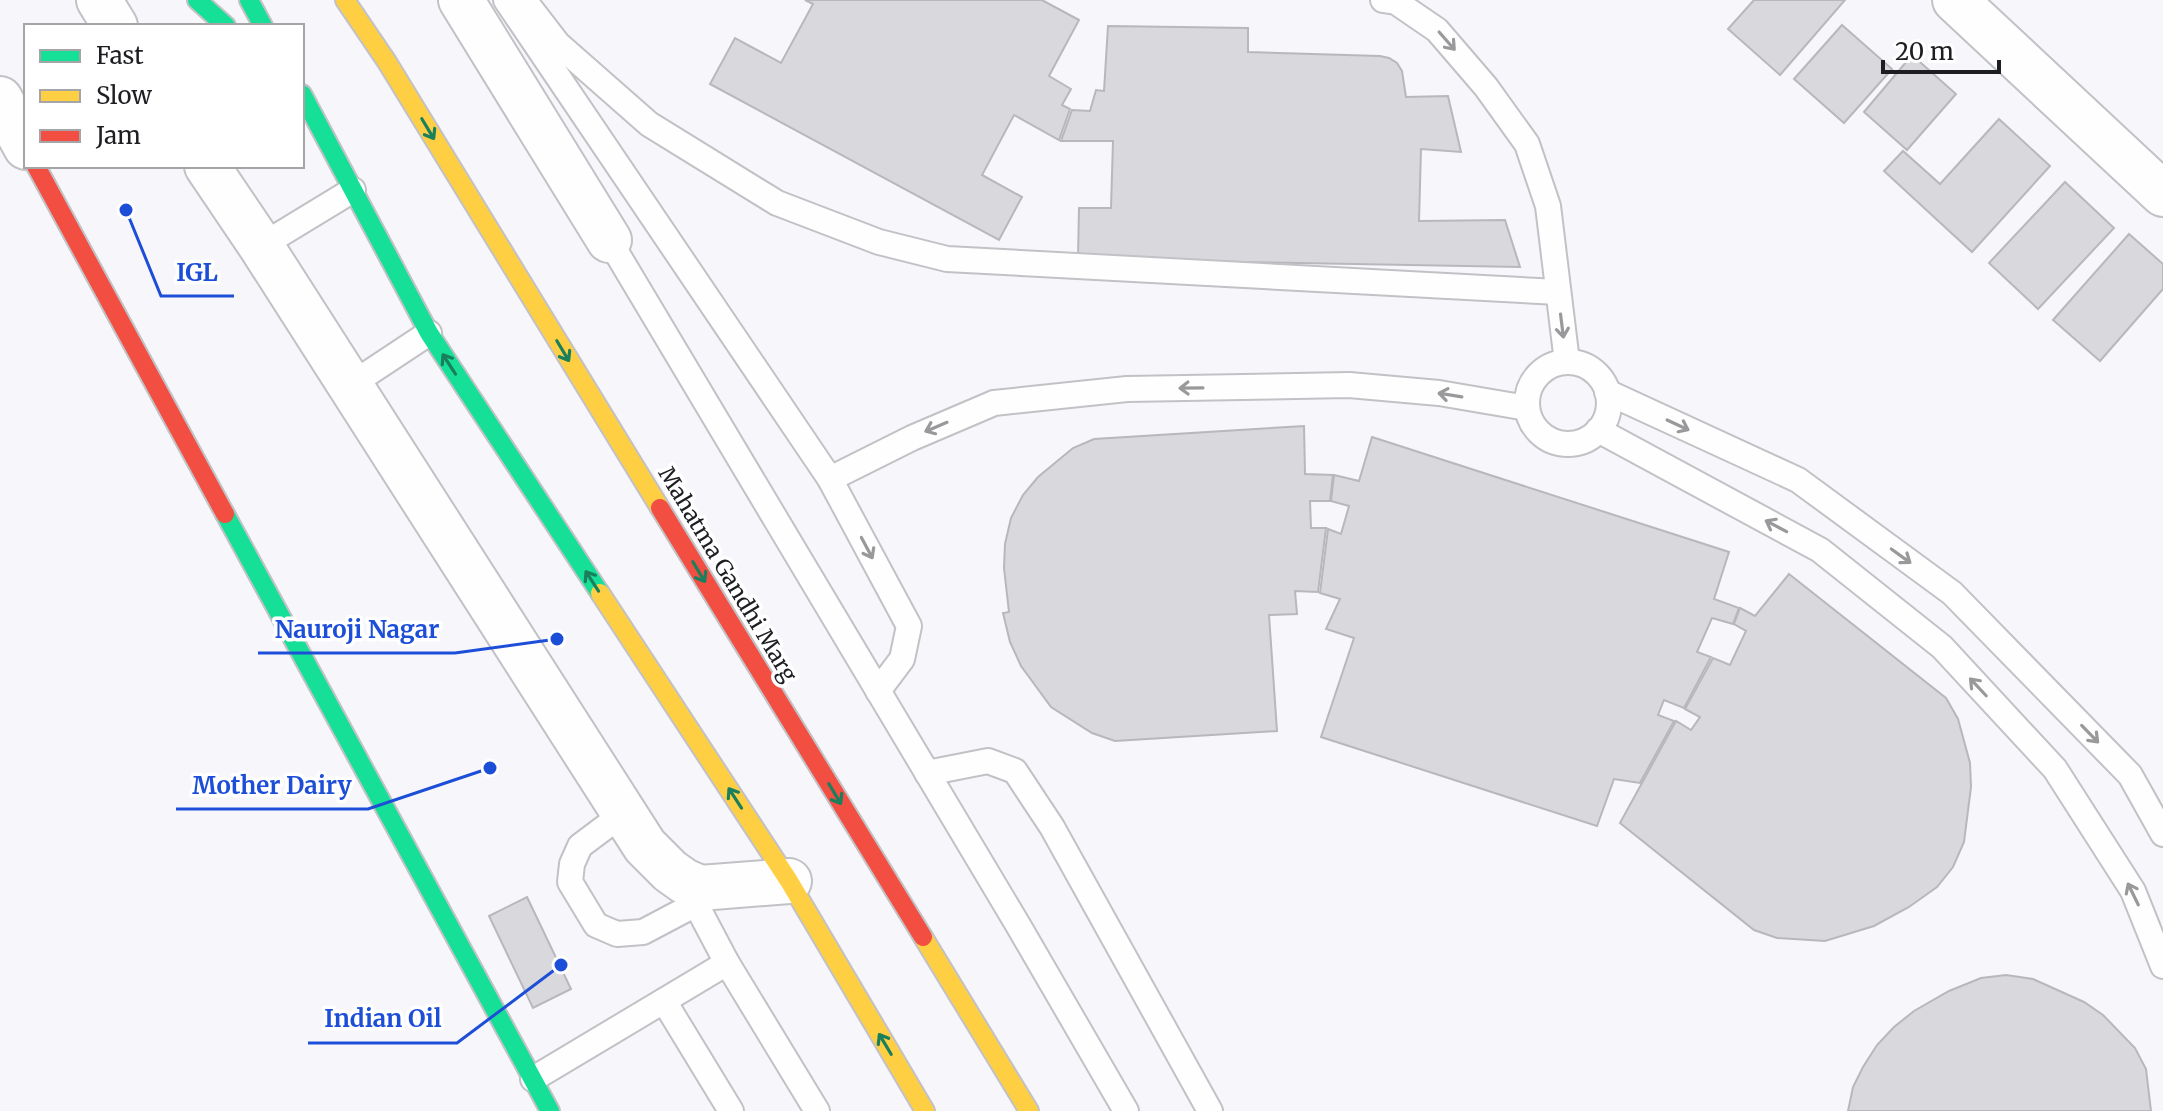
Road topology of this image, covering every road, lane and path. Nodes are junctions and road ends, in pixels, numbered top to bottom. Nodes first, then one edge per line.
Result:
1 (99, 0) edge
2 (197, 0) edge
3 (249, 0) edge
4 (345, 0) edge
5 (360, 0) edge
6 (461, 0) edge
7 (506, 0) edge
8 (524, 0) edge
9 (1383, 0) edge
10 (1955, 0) edge
11 (114, 24) edge
12 (219, 24) edge
13 (262, 24) edge
14 (387, 62) junction
15 (304, 97) edge
16 (0, 99) edge
17 (24, 143) edge
18 (37, 168) edge
19 (208, 168) edge
20 (353, 190) junction
21 (2163, 194) edge
22 (609, 240) joint
23 (261, 246) junction
24 (1558, 292) junction
25 (429, 333) junction
26 (1567, 362) junction
27 (349, 386) junction
28 (1607, 392) junction
29 (1527, 408) junction
30 (1598, 430) junction
31 (830, 479) junction
32 (878, 691) junction
33 (927, 773) junction
34 (624, 813) junction
35 (2163, 834) edge
36 (789, 881) junction
37 (690, 893) junction
38 (727, 963) junction
39 (2163, 966) edge
40 (664, 1001) junction
41 (533, 1079) junction
42 (550, 1111) edge
43 (731, 1111) edge
44 (817, 1111) edge
45 (925, 1111) edge
46 (1029, 1111) edge
47 (1126, 1111) edge
48 (1210, 1111) edge

1 - 11 street
2 - 12 main road
3 - 13 main road
4 - 14 main road
5 - 14 main road
6 - 22 street
7 - 31 lane
8 - 24 lane
9 -> 24 lane
10 - 21 street
14 -> 46 main road, Mahatma Gandhi Marg
15 - 20 main road
16 - 17 street
18 - 41 main road
19 - 23 street
20 - 23 lane
20 - 25 main road
22 - 32 lane
23 - 27 street
24 -> 26 lane
25 - 27 lane
36 -> 25 main road
26 - 28 lane
26 - 29 lane
27 - 34 street
28 - 30 lane
28 -> 35 lane
29 - 30 lane
29 -> 31 lane
39 -> 30 lane
31 -> 32 lane
32 - 33 lane
33 - 47 lane
33 - 48 lane
34 - 37 street
34 - 37 lane
36 - 37 street
45 -> 36 main road
37 - 38 lane
38 - 40 lane
38 - 44 lane
40 - 41 lane
40 - 43 lane
41 - 42 main road

